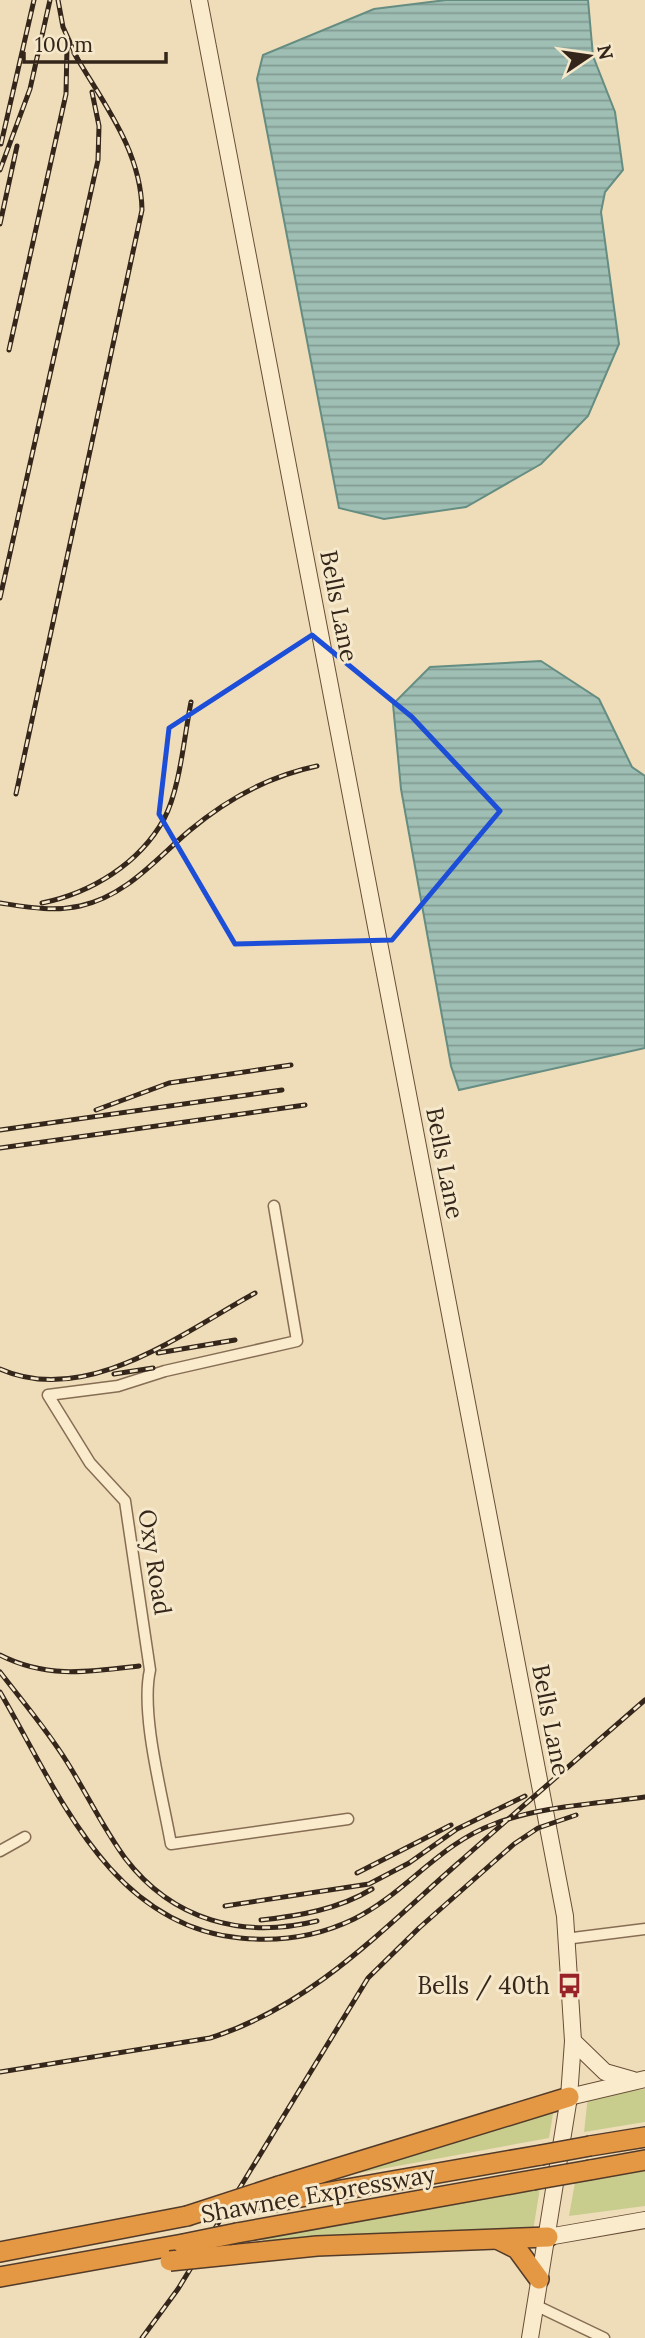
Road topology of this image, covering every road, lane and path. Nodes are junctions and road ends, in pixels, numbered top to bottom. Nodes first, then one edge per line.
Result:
1 (199, 0) edge
2 (274, 1206) dead end
3 (348, 1819) dead end
4 (25, 1837) dead end
5 (0, 1851) edge
6 (645, 1929) edge
7 (565, 1940) junction
8 (573, 2040) junction
9 (640, 2080) edge
10 (569, 2096) junction
11 (645, 2137) edge
12 (645, 2160) edge
13 (187, 2216) junction
14 (645, 2220) edge
15 (548, 2237) junction
16 (499, 2240) junction
17 (0, 2252) edge
18 (79, 2261) junction
19 (0, 2277) edge
20 (539, 2278) junction
21 (535, 2305) junction
22 (530, 2338) edge
23 (604, 2338) edge

1 - 7 street, Bells Lane
2 - 3 street, Oxy Road
4 - 5 street
6 - 7 street
7 - 8 street, Bells Lane
8 - 9 street
8 - 10 street, Bells Lane
9 - 10 street
10 - 13 highway, bridge
10 - 15 street, Bells Lane
11 - 13 highway, Shawnee Expressway, bridge
12 - 18 highway, Shawnee Expressway, bridge
13 - 17 highway, Shawnee Expressway
14 - 15 street
15 - 16 highway
15 - 20 street, Bells Lane
16 - 18 highway, bridge
16 - 20 highway
18 - 19 highway, Shawnee Expressway
20 - 21 street, Bells Lane
21 - 22 street, Bells Lane
21 - 23 street

